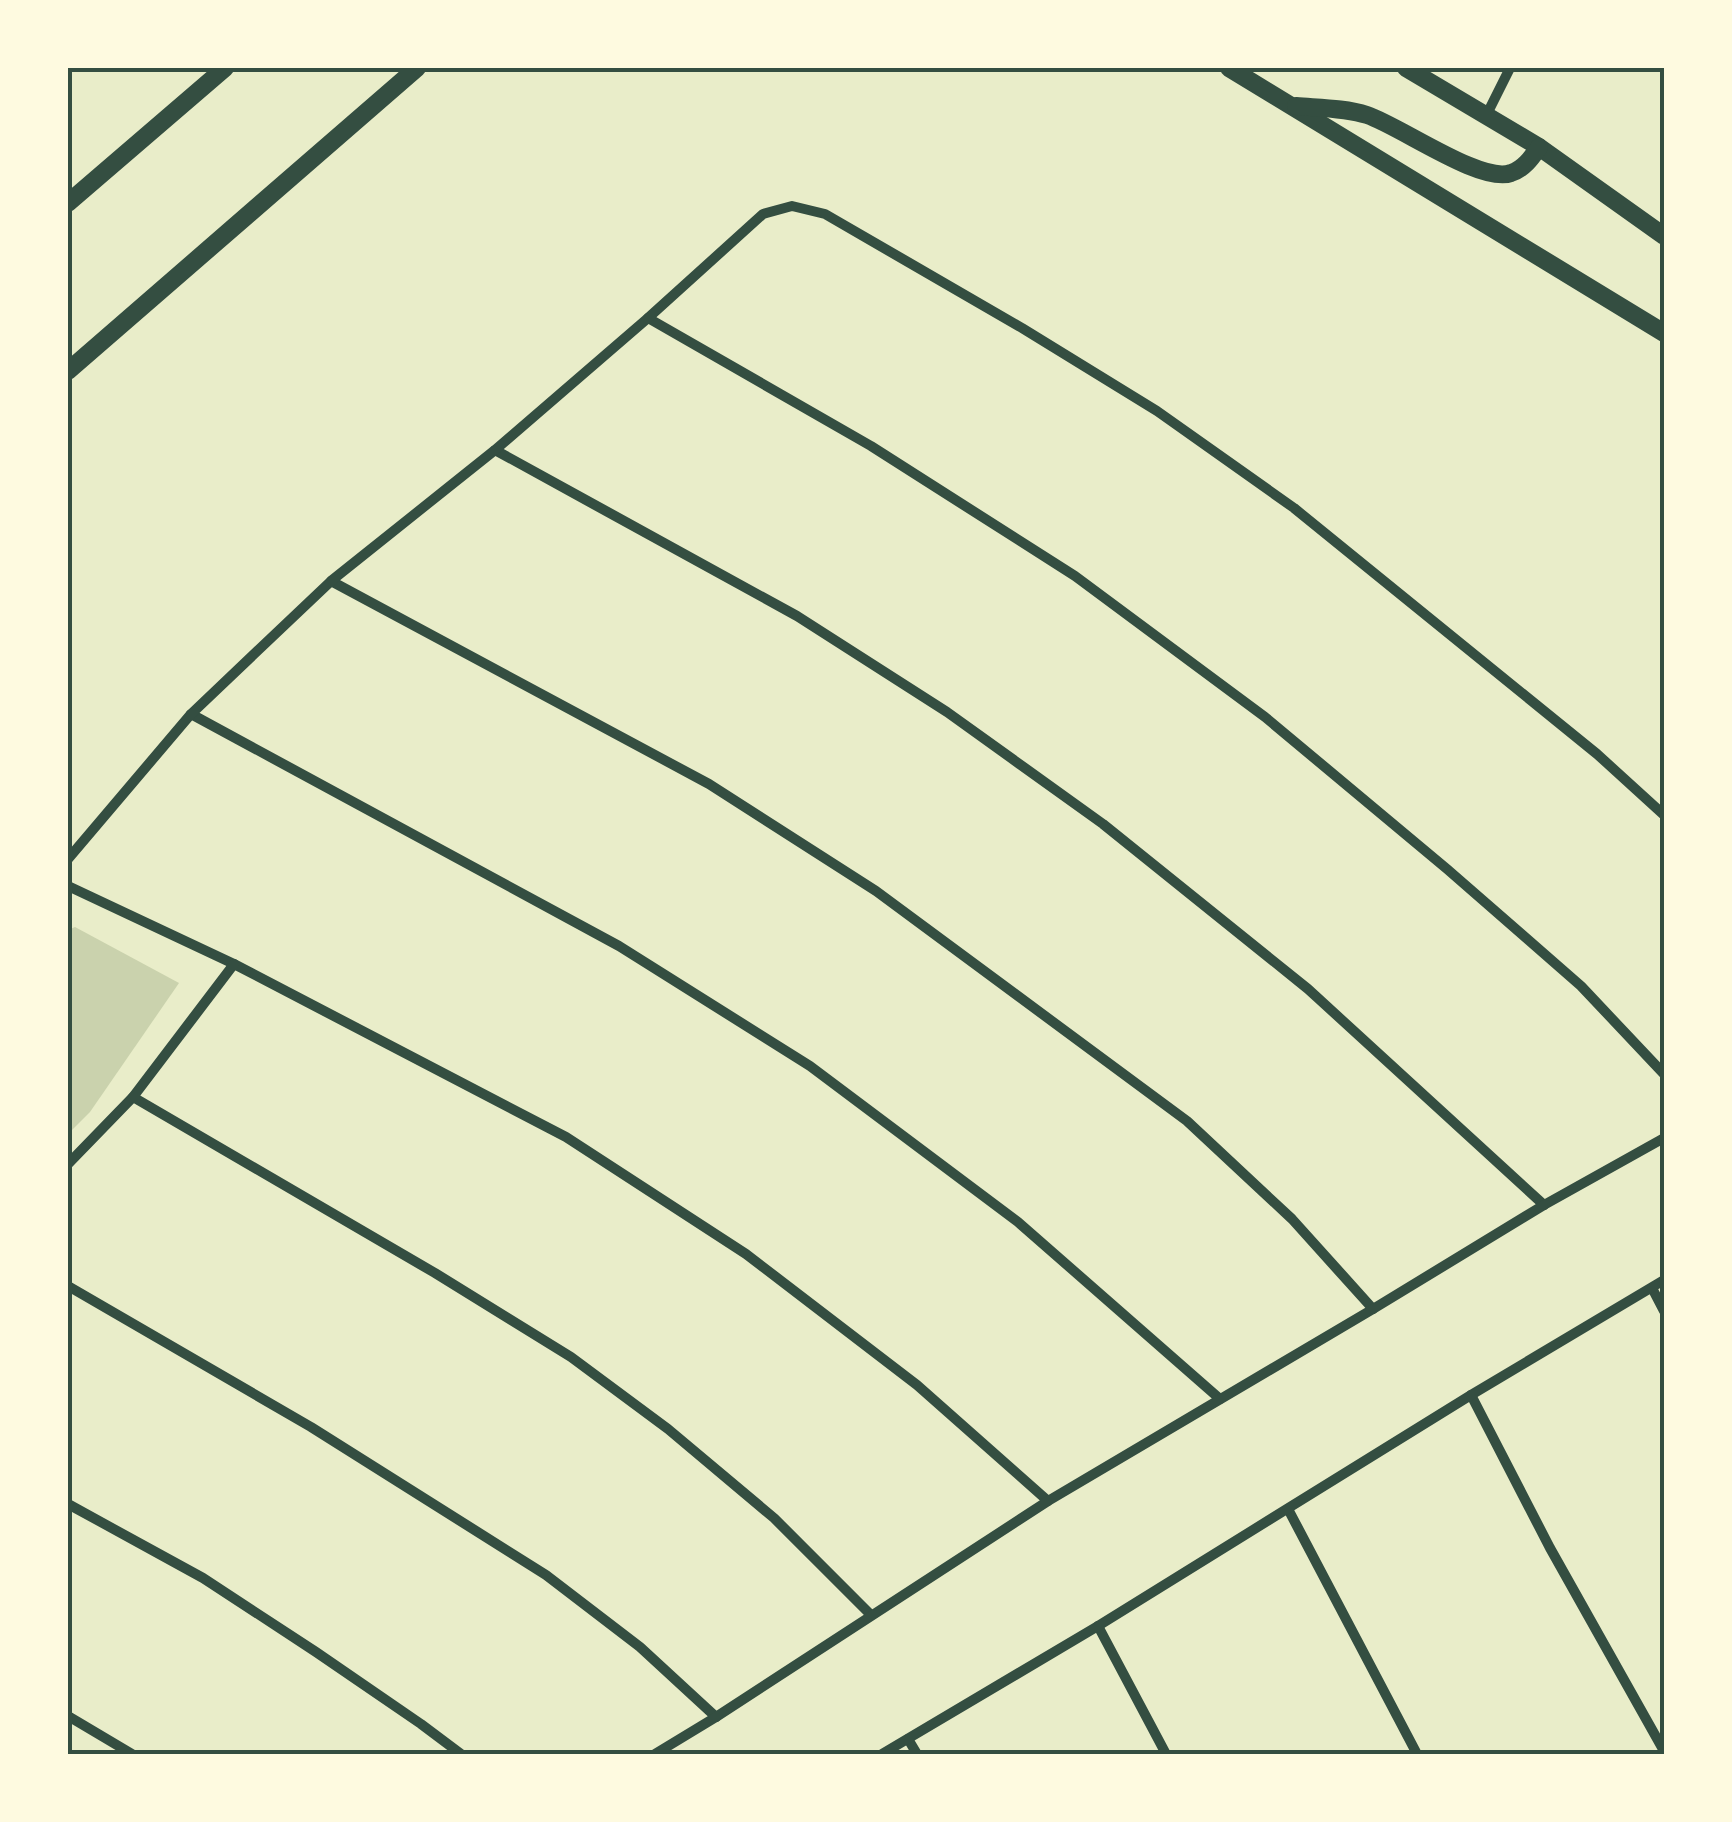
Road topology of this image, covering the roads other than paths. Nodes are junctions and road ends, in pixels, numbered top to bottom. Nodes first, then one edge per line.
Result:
1 (225, 68) edge
2 (418, 68) edge
3 (1229, 68) edge
4 (1510, 68) edge
5 (1413, 69) edge
6 (1291, 106) junction
7 (1487, 114) junction
8 (1540, 147) junction
9 (68, 203) edge
10 (1664, 236) edge
11 (648, 318) junction
12 (1664, 333) edge
13 (68, 371) edge
14 (496, 450) junction
15 (330, 581) junction
16 (192, 714) junction
17 (1664, 815) edge
18 (68, 859) edge
19 (68, 886) edge
20 (234, 964) junction
21 (1664, 1074) edge
22 (133, 1097) junction
23 (1664, 1138) edge
24 (68, 1164) edge
25 (1544, 1205) junction
26 (1664, 1280) edge
27 (68, 1286) edge
28 (1652, 1288) junction
29 (1373, 1309) junction
30 (1664, 1311) edge
31 (1471, 1395) junction
32 (1220, 1399) junction
33 (1048, 1501) junction
34 (68, 1504) edge
35 (1288, 1509) junction
36 (871, 1615) junction
37 (1098, 1626) junction
38 (68, 1716) edge
39 (716, 1717) junction
40 (908, 1739) junction
41 (1664, 1752) edge
42 (132, 1754) edge
43 (460, 1754) edge
44 (655, 1754) edge
45 (882, 1754) edge
46 (917, 1754) edge
47 (1166, 1754) edge
48 (1417, 1754) edge

1 - 9 street
2 - 13 street
3 - 6 street
4 - 7 street
5 - 7 street
6 - 8 street
6 - 12 street
7 - 8 street
8 - 10 street
11 - 14 street
11 - 17 street
11 - 21 street
14 - 15 street
14 - 25 street
15 - 16 street
15 - 29 street
16 - 18 street
16 - 32 street
19 - 20 street
20 - 22 street
20 - 33 street
22 - 24 street
22 - 36 street
23 - 25 street
25 - 29 street
26 - 28 street
27 - 39 street
28 - 30 street
28 - 31 street
29 - 32 street
31 - 35 street
31 - 41 street
32 - 33 street
33 - 36 street
34 - 43 street
35 - 37 street
35 - 48 street
36 - 39 street
37 - 40 street
37 - 47 street
38 - 42 street
39 - 44 street
40 - 45 street
40 - 46 street

